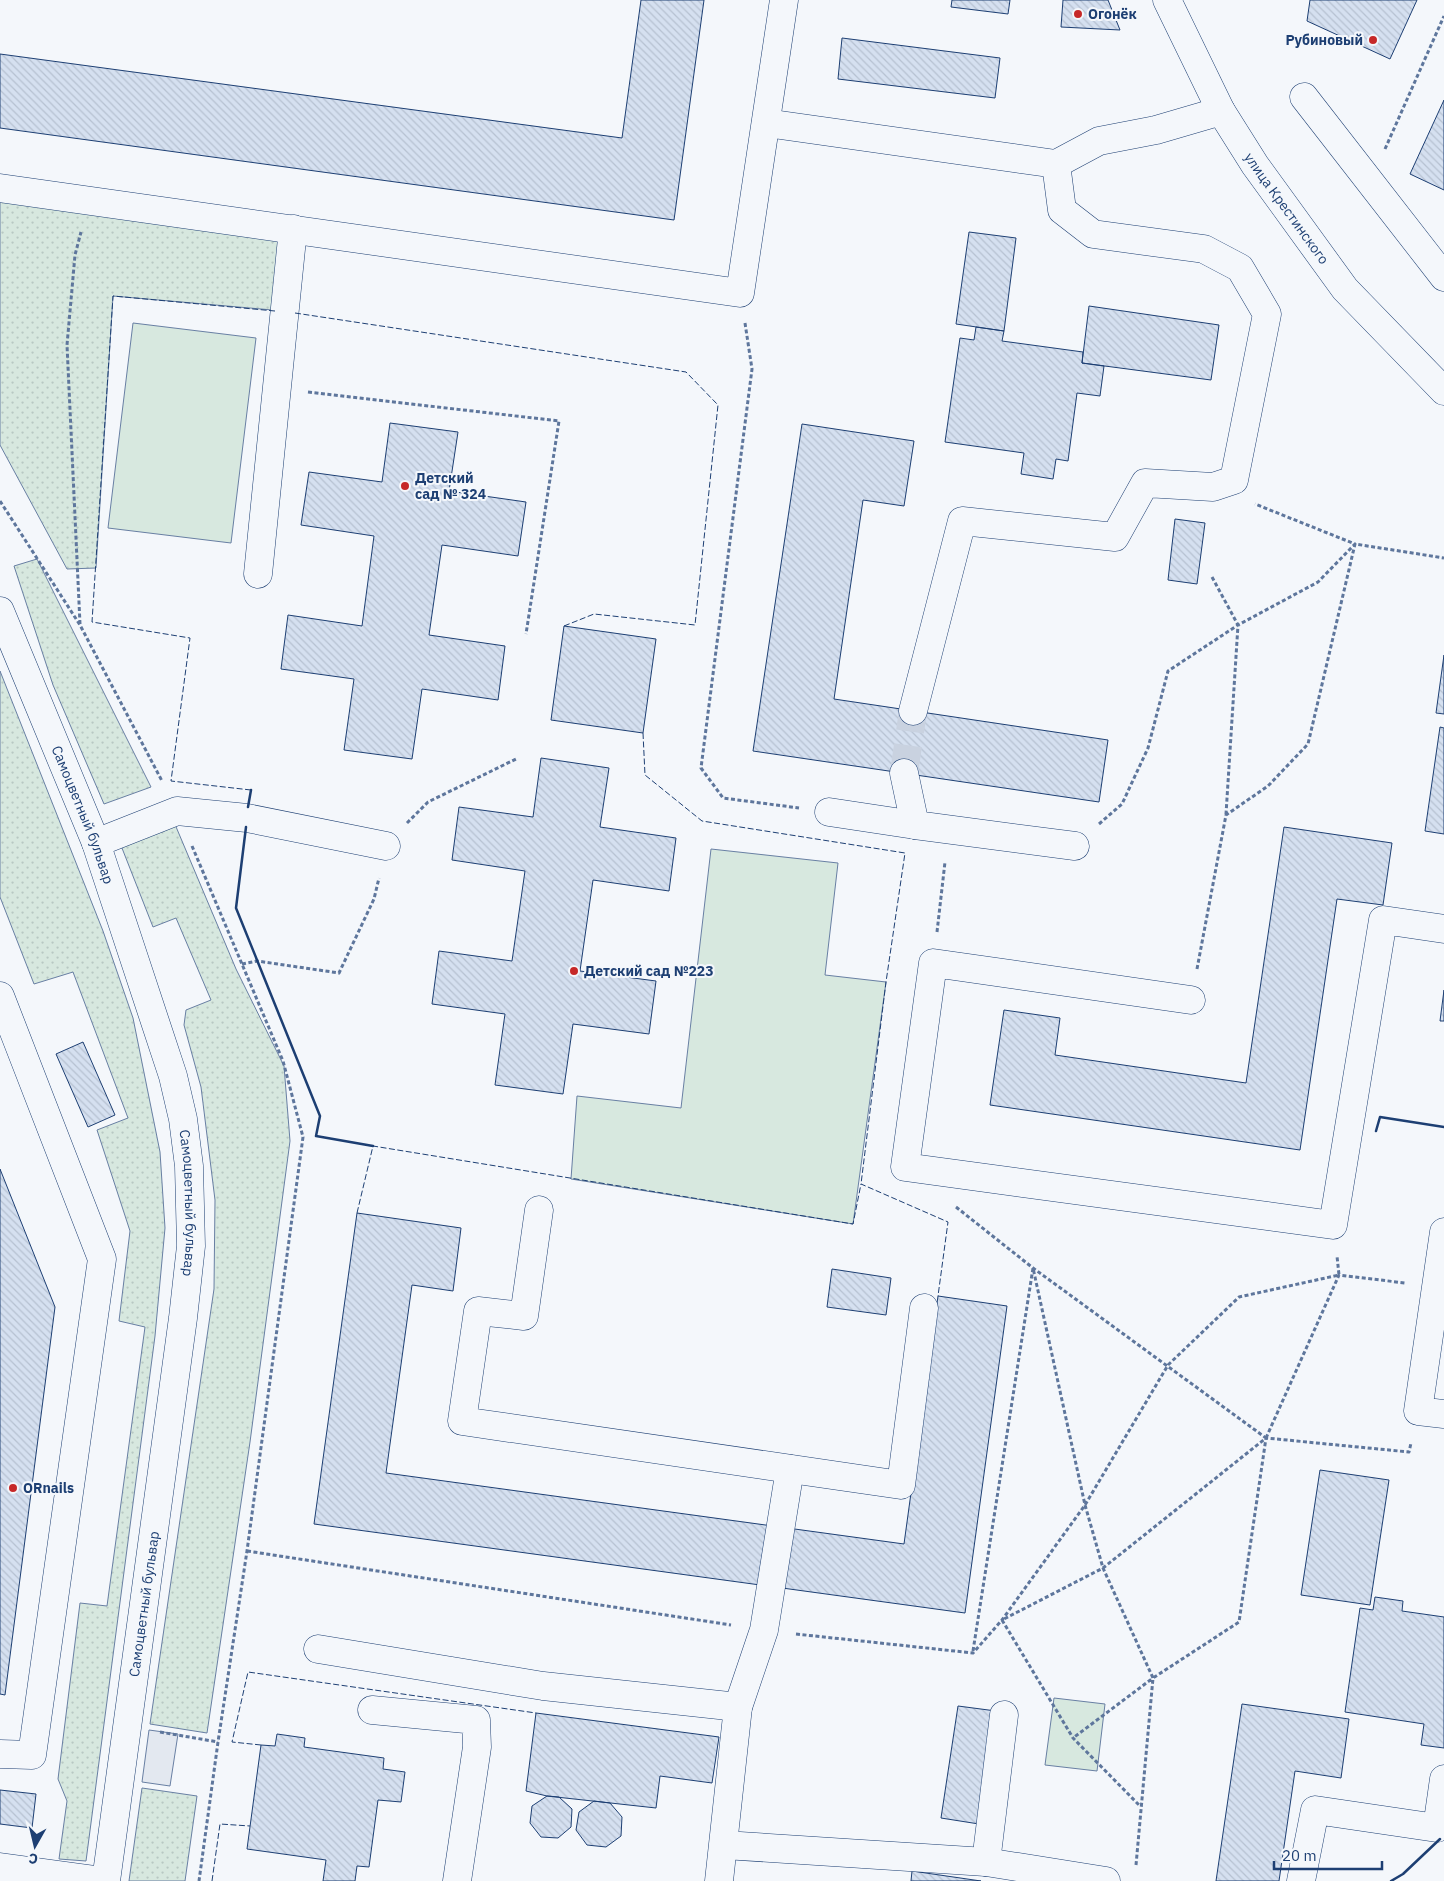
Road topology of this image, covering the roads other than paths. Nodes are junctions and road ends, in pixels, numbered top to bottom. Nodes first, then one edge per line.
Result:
1 (784, 0) edge
2 (1167, 0) edge
3 (1304, 96) dead end
4 (1221, 111) junction
5 (766, 123) junction
6 (1056, 164) junction
7 (0, 188) edge
8 (293, 230) junction
9 (1444, 277) edge
10 (1444, 391) edge
11 (258, 574) dead end
12 (0, 611) edge
13 (913, 711) tunnel mouth
14 (904, 773) tunnel mouth
15 (829, 812) road end
16 (915, 825) junction
17 (96, 843) junction
18 (386, 846) dead end
19 (1075, 846) road end
20 (1444, 929) edge
21 (0, 996) edge
22 (1191, 1000) road end
23 (539, 1210) dead end
24 (1444, 1232) edge
25 (924, 1308) dead end
26 (1431, 1412) edge
27 (790, 1469) junction
28 (318, 1649) dead end
29 (738, 1707) junction
30 (372, 1710) dead end
31 (1004, 1714) dead end
32 (0, 1754) edge
33 (1444, 1779) edge
34 (724, 1845) junction
35 (986, 1862) junction
36 (0, 1867) edge
37 (104, 1881) edge
38 (458, 1881) edge
39 (719, 1881) edge
40 (1106, 1881) edge
41 (1301, 1881) edge

1 - 5 street
2 - 4 street, улица Крестинского
3 - 9 street
4 - 6 street
4 - 10 street, улица Крестинского
5 - 6 street
5 - 8 street
6 - 13 street
7 - 8 street
8 - 11 street
12 - 17 street, Самоцветный бульвар
14 - 16 street
15 - 16 street
16 - 19 street
17 - 18 street
17 - 37 street, Самоцветный бульвар
20 - 22 street
21 - 32 street
23 - 27 street
24 - 26 street
25 - 27 street
27 - 29 street
28 - 29 street
29 - 34 street
30 - 38 street
31 - 35 street
33 - 41 street
34 - 35 street
34 - 39 street
35 - 40 street
36 - 37 street

